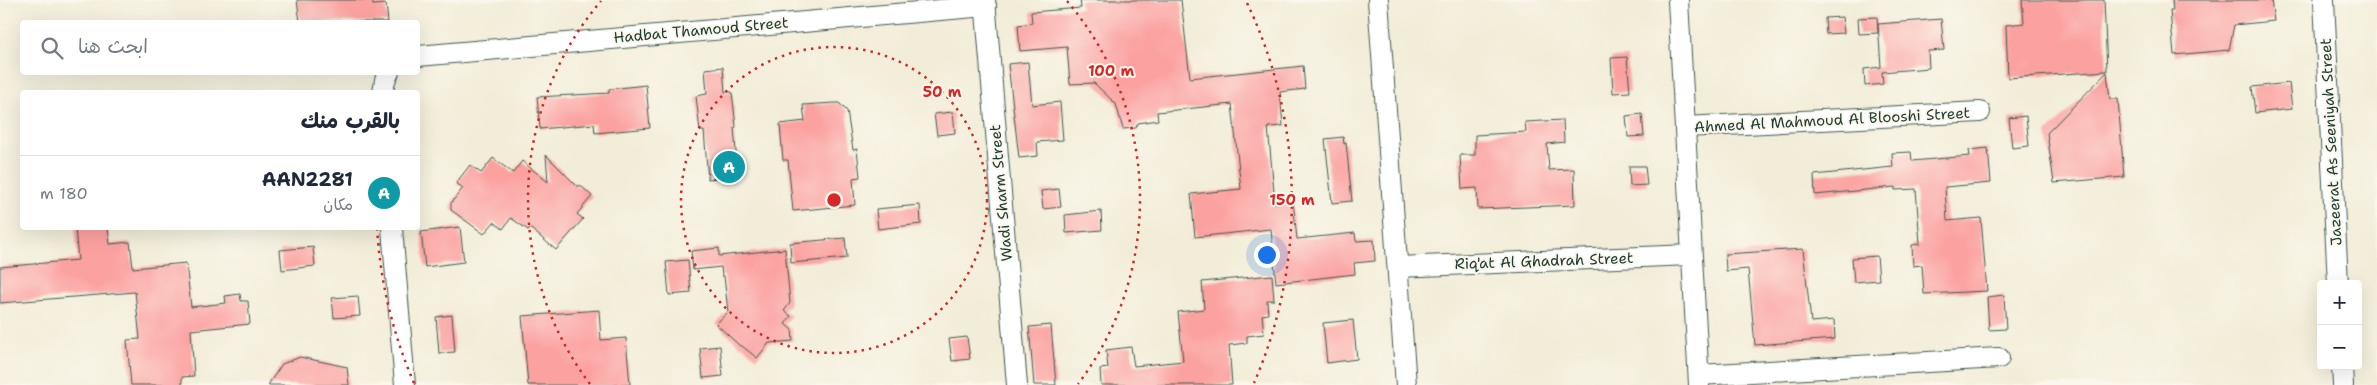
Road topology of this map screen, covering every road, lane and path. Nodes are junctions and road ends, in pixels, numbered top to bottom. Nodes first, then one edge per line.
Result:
1 (1378, 0) edge
2 (1678, 0) edge
3 (2324, 0) edge
4 (985, 3) edge
5 (420, 56) edge
6 (387, 75) edge
7 (383, 90) edge
8 (1980, 112) dead end
9 (1685, 127) junction
10 (392, 230) edge
11 (1691, 254) junction
12 (1398, 267) junction
13 (2338, 280) edge
14 (1999, 358) dead end
15 (2342, 370) edge
16 (1699, 380) edge
17 (405, 385) edge
18 (1017, 385) edge
19 (1406, 385) edge
20 (2343, 385) edge

1 - 12 street
2 - 9 street, Ahmed Al Mahmoud Al Blooshi Street
3 - 13 street, Jazeerat As Seeniyah Street
4 - 5 street, Hadbat Thamoud Street
4 - 18 street, Wadi Sharm Street
6 - 7 street
8 - 9 street, Ahmed Al Mahmoud Al Blooshi Street
9 - 11 street, Ahmed Al Mahmoud Al Blooshi Street
10 - 17 street
11 - 12 street, Riq'at Al Ghadrah Street
11 - 16 street, Ahmed Al Mahmoud Al Blooshi Street
12 - 19 street
14 - 16 street, Ahmed Al Mahmoud Al Blooshi Street
15 - 20 street

